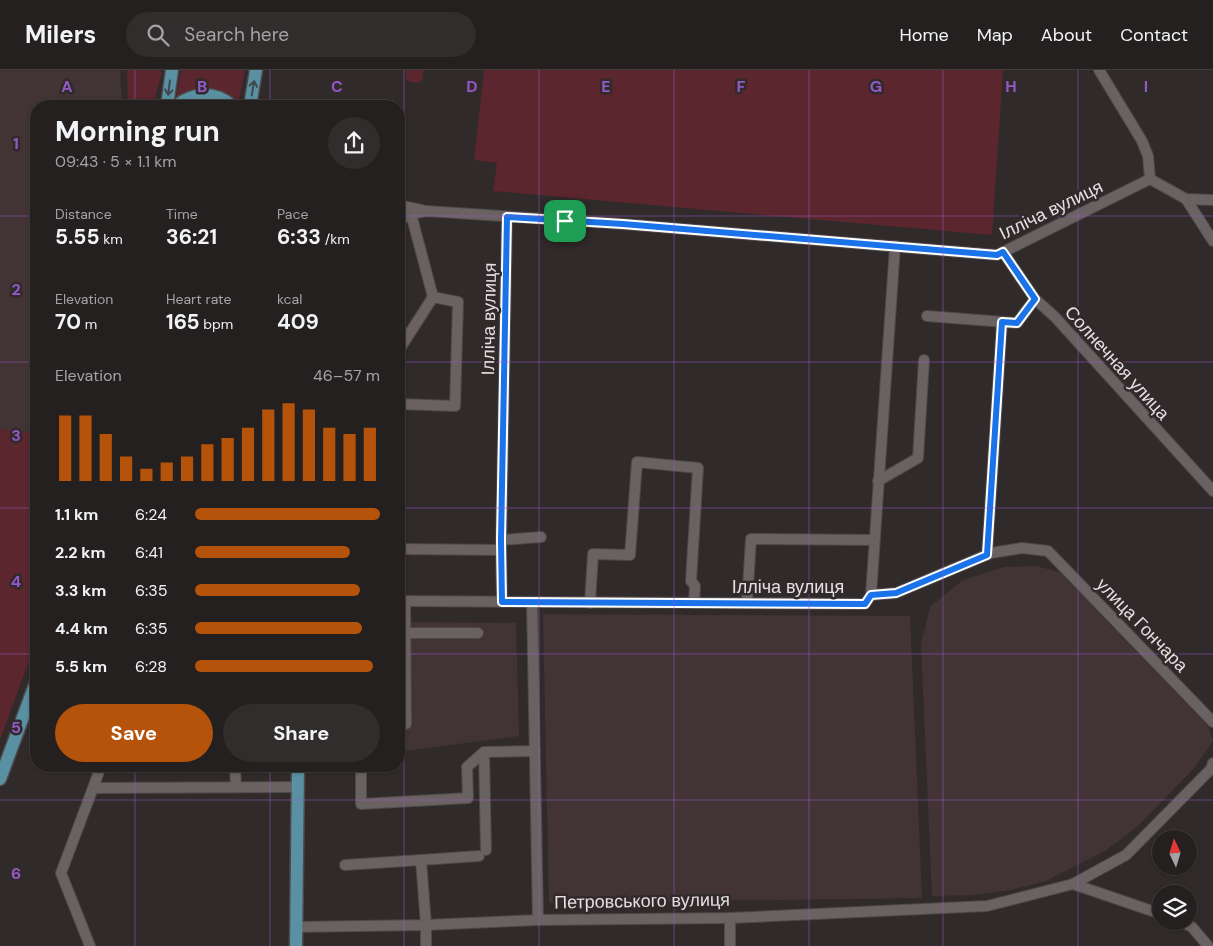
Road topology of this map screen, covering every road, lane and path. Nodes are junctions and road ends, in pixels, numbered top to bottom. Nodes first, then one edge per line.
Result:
1 (172, 70) edge
2 (256, 70) edge
3 (1098, 70) edge
4 (168, 100) edge
5 (184, 100) edge
6 (223, 100) edge
7 (251, 100) edge
8 (1150, 179) junction
9 (1186, 199) junction
10 (1213, 200) edge
11 (405, 206) edge
12 (426, 211) junction
13 (411, 214) junction
14 (405, 217) edge
15 (507, 217) junction
16 (1213, 241) edge
17 (895, 246) junction
18 (1003, 252) junction
19 (433, 297) junction
20 (1035, 299) junction
21 (927, 316) dead end
22 (1002, 322) junction
23 (405, 341) edge
24 (924, 360) dead end
25 (405, 404) edge
26 (878, 480) junction
27 (1213, 491) edge
28 (541, 537) dead end
29 (874, 540) junction
30 (501, 545) junction
31 (405, 549) edge
32 (987, 555) junction
33 (871, 595) junction
34 (405, 602) edge
35 (502, 602) junction
36 (532, 602) junction
37 (590, 603) junction
38 (694, 603) junction
39 (748, 604) junction
40 (405, 633) joint
41 (478, 633) dead end
42 (30, 698) edge
43 (1213, 722) edge
44 (406, 724) dead end
45 (535, 751) junction
46 (484, 752) junction
47 (1213, 763) edge
48 (99, 772) edge
49 (235, 772) edge
50 (298, 772) edge
51 (361, 772) edge
52 (0, 779) edge
53 (236, 787) junction
54 (298, 787) junction
55 (93, 788) junction
56 (422, 860) junction
57 (345, 865) dead end
58 (1073, 884) junction
59 (1152, 911) edge
60 (730, 918) junction
61 (538, 920) junction
62 (426, 925) junction
63 (297, 927) junction
64 (1195, 930) edge
65 (90, 946) edge
66 (296, 946) edge
67 (426, 946) edge
68 (730, 946) edge
69 (1208, 946) edge

1 -> 4 main road
7 -> 2 main road
3 - 8 street
5 - 6 main road
8 - 9 street
8 - 18 street, Ілліча вулиця
9 - 10 street
9 - 16 street
11 - 12 street
12 - 13 street, Ілліча вулиця
12 - 15 street, Ілліча вулиця
13 - 14 street, Ілліча вулиця
13 - 19 street
15 - 17 street, Ілліча вулиця
15 - 30 street, Ілліча вулиця
17 - 18 street, Ілліча вулиця
17 - 26 street
18 - 20 street, Солнечная улица
19 - 23 street
19 - 25 street
20 - 22 street
20 - 27 street, Солнечная улица
21 - 22 street
22 - 32 street
24 - 26 street
26 - 29 street
28 - 30 street
29 - 33 street
29 - 39 street
30 - 31 street
30 - 35 street, Ілліча вулиця
32 - 33 street
32 - 43 street, улица Гончара
33 - 39 street, Ілліча вулиця
34 - 35 street, Ілліча вулиця
35 - 36 street, Ілліча вулиця
36 - 37 street, Ілліча вулиця
36 - 45 street
37 - 38 street, Ілліча вулиця
37 - 38 street
38 - 39 street, Ілліча вулиця
40 - 41 street
40 - 44 street
42 - 52 main road
45 - 46 street
45 - 61 street
46 - 51 street
46 - 56 street
47 - 58 street, Петровського вулиця
48 - 55 street
49 - 53 street
50 - 54 main road
53 - 54 street
53 - 55 street
54 - 63 main road
55 - 65 street
56 - 57 street
56 - 62 street
58 - 59 street
58 - 60 street, Петровського вулиця
60 - 61 street, Петровського вулиця
60 - 68 street
61 - 62 street, Петровського вулиця
62 - 63 street, Петровського вулиця
62 - 67 street
63 - 66 main road
64 - 69 street

